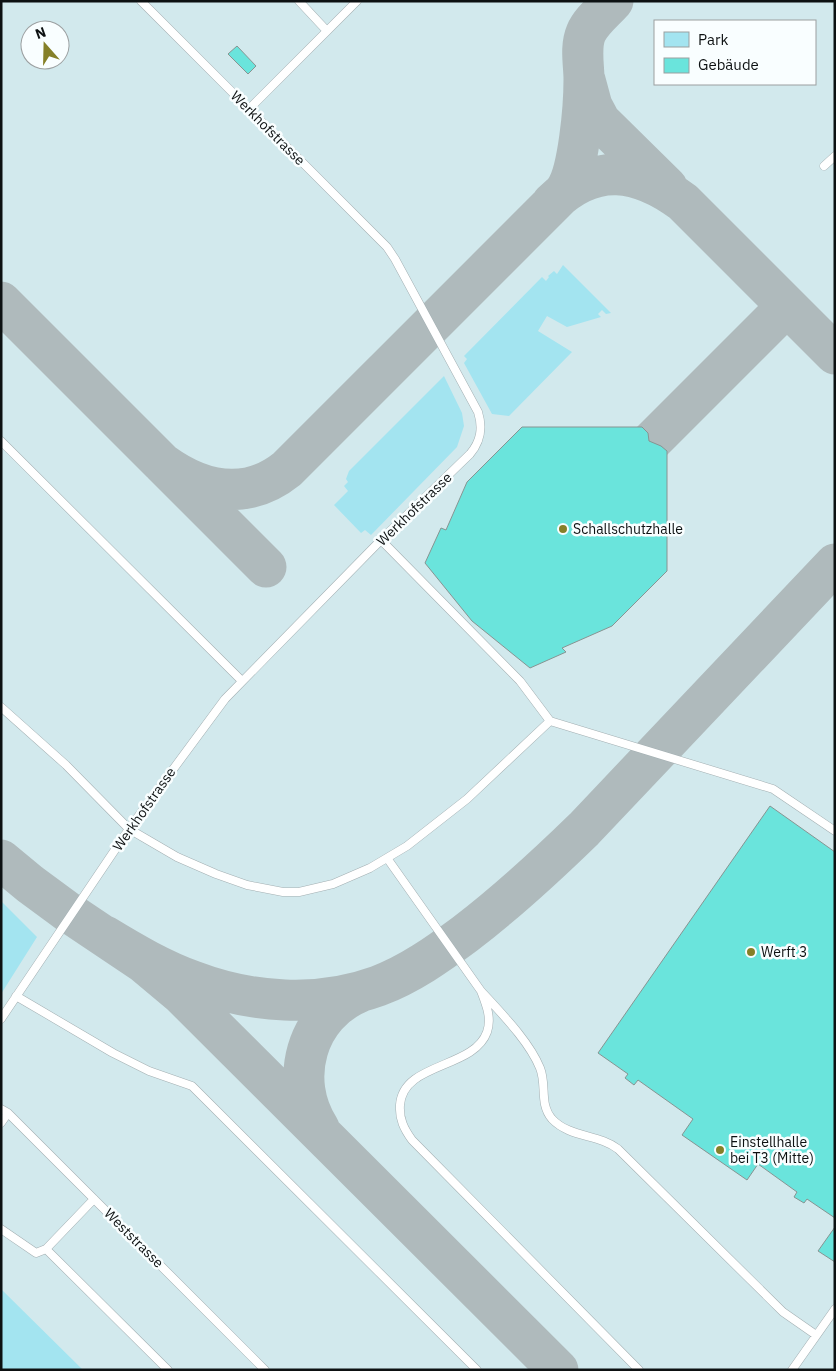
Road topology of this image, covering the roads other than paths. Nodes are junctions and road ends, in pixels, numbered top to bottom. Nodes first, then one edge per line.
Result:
1 (141, 1) edge
2 (299, 1) edge
3 (357, 1) edge
4 (327, 31) junction
5 (249, 110) junction
6 (835, 156) edge
7 (824, 166) dead end
8 (1, 441) edge
9 (381, 540) junction
10 (242, 681) junction
11 (1, 707) edge
12 (550, 721) junction
13 (129, 829) junction
14 (835, 831) edge
15 (387, 858) junction
16 (481, 991) junction
17 (16, 996) junction
18 (1, 1020) edge
19 (4, 1111) edge
20 (1, 1123) edge
21 (94, 1199) junction
22 (1, 1229) edge
23 (46, 1249) junction
24 (835, 1309) edge
25 (816, 1335) junction
26 (168, 1370) edge
27 (265, 1370) edge
28 (477, 1370) edge
29 (639, 1370) edge
30 (792, 1370) edge

1 - 5 lane, Werkhofstrasse
2 - 4 lane
3 - 4 lane
4 - 5 lane
5 - 9 lane, Werkhofstrasse
6 - 7 lane
8 - 10 lane
9 - 10 lane, Werkhofstrasse
9 - 12 lane
10 - 13 lane, Werkhofstrasse
11 - 13 lane
12 - 14 lane
12 - 15 lane
13 - 15 lane
13 - 17 lane, Werkhofstrasse
15 - 16 lane
16 - 25 lane
16 - 29 lane
17 - 18 lane, Werkhofstrasse
17 - 28 lane
19 - 20 lane
19 - 21 lane, Weststrasse
21 - 23 lane
21 - 27 lane, Weststrasse
22 - 23 lane
23 - 26 lane
24 - 25 lane
25 - 30 lane

